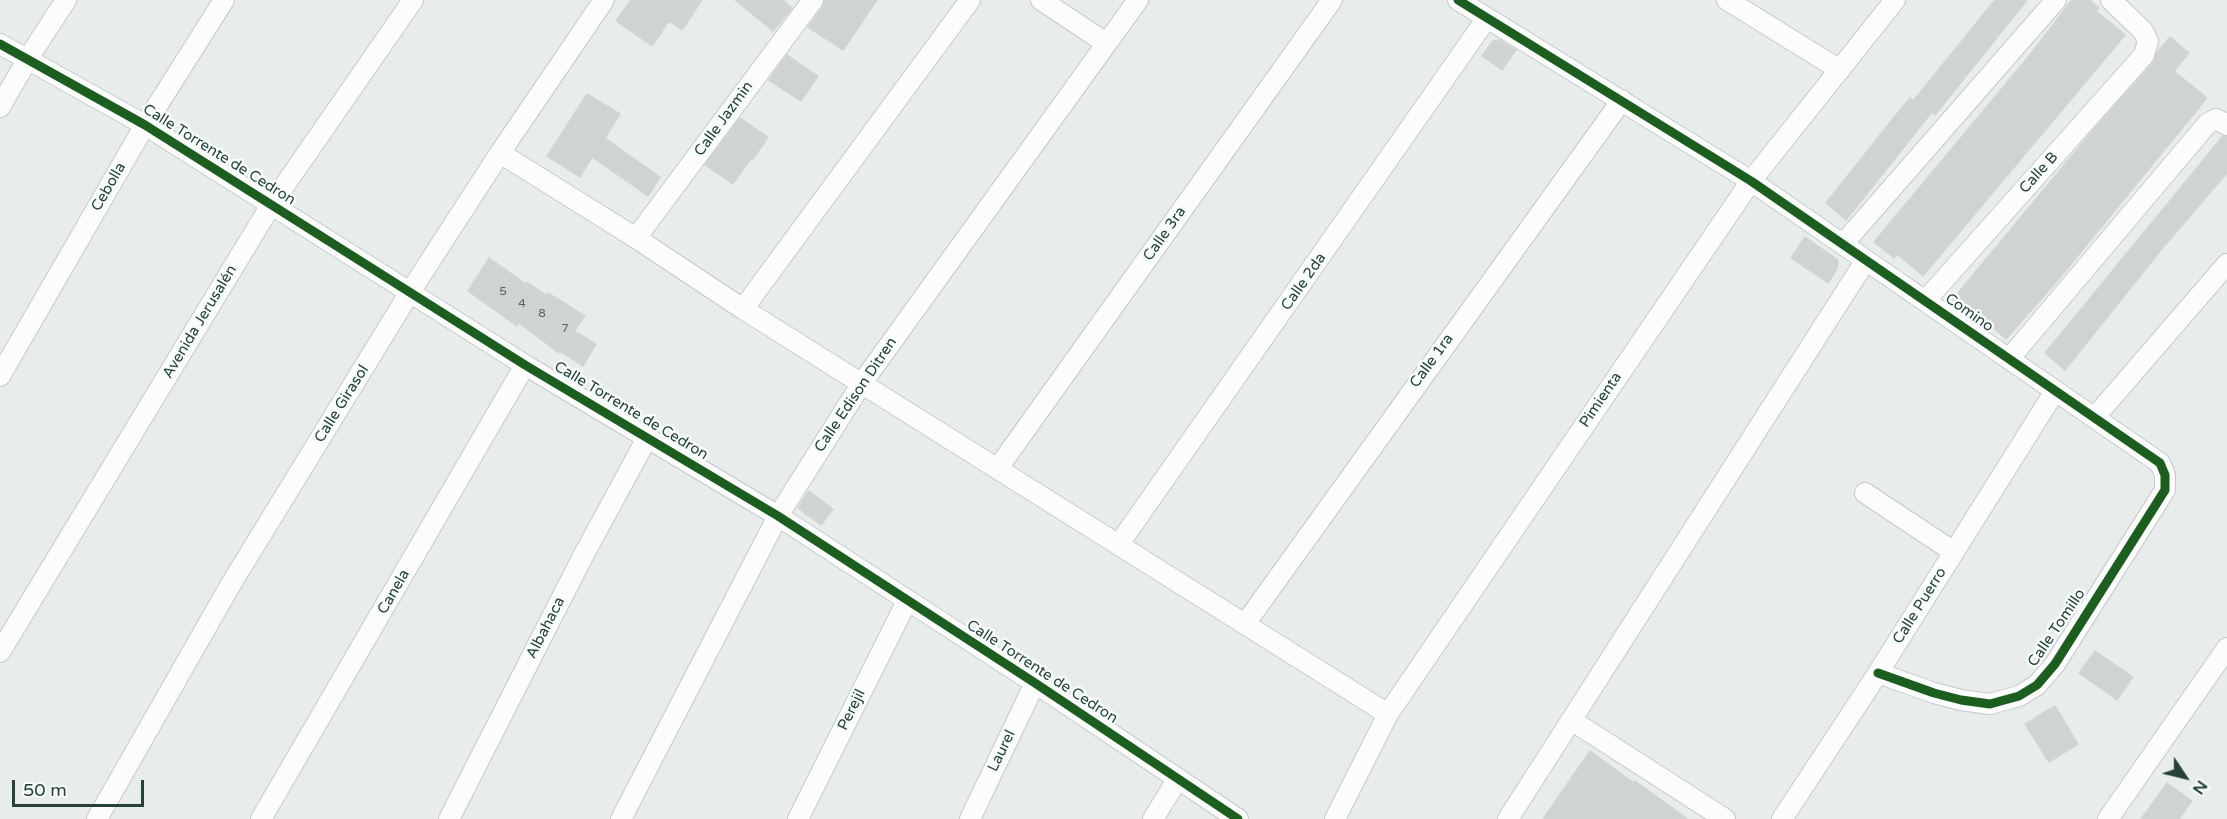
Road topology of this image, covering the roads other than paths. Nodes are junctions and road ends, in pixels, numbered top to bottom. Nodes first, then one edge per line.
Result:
1 (66, 0) edge
2 (224, 0) edge
3 (413, 0) edge
4 (604, 0) edge
5 (813, 0) edge
6 (970, 0) edge
7 (1041, 0) edge
8 (1138, 0) edge
9 (1332, 0) edge
10 (1458, 0) edge
11 (1727, 0) edge
12 (1895, 0) edge
13 (2056, 0) edge
14 (2111, 0) edge
15 (1487, 18) junction
16 (1106, 43) junction
17 (0, 44) edge
18 (27, 60) junction
19 (1840, 70) junction
20 (1622, 100) junction
21 (0, 107) edge
22 (145, 125) junction
23 (2227, 125) edge
24 (500, 153) junction
25 (1751, 181) junction
26 (271, 205) junction
27 (636, 238) junction
28 (1843, 244) junction
29 (1866, 260) junction
30 (2227, 264) edge
31 (410, 292) junction
32 (1925, 301) junction
33 (743, 309) junction
34 (2009, 359) junction
35 (525, 365) junction
36 (0, 376) edge
37 (862, 383) junction
38 (2055, 391) junction
39 (2094, 418) junction
40 (647, 438) junction
41 (998, 468) junction
42 (2165, 475) joint
43 (1865, 493) dead end
44 (778, 516) junction
45 (1119, 544) junction
46 (1954, 552) junction
47 (907, 601) junction
48 (1245, 624) junction
49 (2227, 648) edge
50 (0, 652) edge
51 (1878, 673) junction
52 (1035, 683) junction
53 (1388, 714) junction
54 (1571, 720) junction
55 (1177, 780) junction
56 (97, 819) edge
57 (261, 819) edge
58 (449, 819) edge
59 (621, 819) edge
60 (798, 819) edge
61 (970, 819) edge
62 (1153, 819) edge
63 (1238, 819) edge
64 (1335, 819) edge
65 (1508, 819) edge
66 (1725, 819) edge
67 (1782, 819) edge
68 (2108, 819) edge

1 - 18 street
2 - 22 street, Cebolla
3 - 26 street, Avenida Jerusalén
4 - 24 street, Calle Girasol
5 - 27 street, Calle Jazmin
6 - 33 street
7 - 16 street
8 - 16 street, Calle Edison Ditren
9 - 41 street, Calle 3ra
10 - 15 street, Comino
11 - 19 street
12 - 19 street, Pimienta
13 - 28 street
14 - 32 street, Calle B
15 - 20 street, Comino
15 - 45 street, Calle 2da
16 - 37 street, Calle Edison Ditren
17 - 18 street, Calle Torrente de Cedron
18 - 21 street
18 - 22 street, Calle Torrente de Cedron
19 - 25 street, Pimienta
20 - 25 street, Comino
20 - 48 street, Calle 1ra
22 - 26 street, Calle Torrente de Cedron
22 - 36 street, Cebolla
23 - 34 street
24 - 27 street
24 - 31 street, Calle Girasol
25 - 28 street, Comino
25 - 53 street, Pimienta
26 - 31 street, Calle Torrente de Cedron
26 - 50 street, Avenida Jerusalén
27 - 33 street
28 - 29 street, Comino
29 - 32 street, Comino
29 - 54 street
30 - 39 street
31 - 35 street, Calle Torrente de Cedron
31 - 56 street, Calle Girasol
32 - 34 street, Comino
33 - 37 street
34 - 38 street, Comino
35 - 40 street, Calle Torrente de Cedron
35 - 57 street, Canela
37 - 41 street
37 - 44 street, Calle Edison Ditren
38 - 39 street, Comino
38 - 46 street, Calle Puerro
39 - 42 street, Comino
40 - 44 street, Calle Torrente de Cedron
40 - 58 street, Albahaca
41 - 45 street
42 - 51 street, Calle Tomillo
43 - 46 street
44 - 47 street, Calle Torrente de Cedron
44 - 59 street, Calle Edison Ditren
45 - 48 street
46 - 51 street, Calle Puerro
47 - 52 street, Calle Torrente de Cedron
47 - 60 street, Perejil
48 - 53 street
49 - 68 street
51 - 67 street, Calle Puerro
52 - 55 street, Calle Torrente de Cedron
52 - 61 street, Laurel
53 - 64 street, Pimienta
54 - 65 street
54 - 66 street
55 - 62 street
55 - 63 street, Calle Torrente de Cedron

